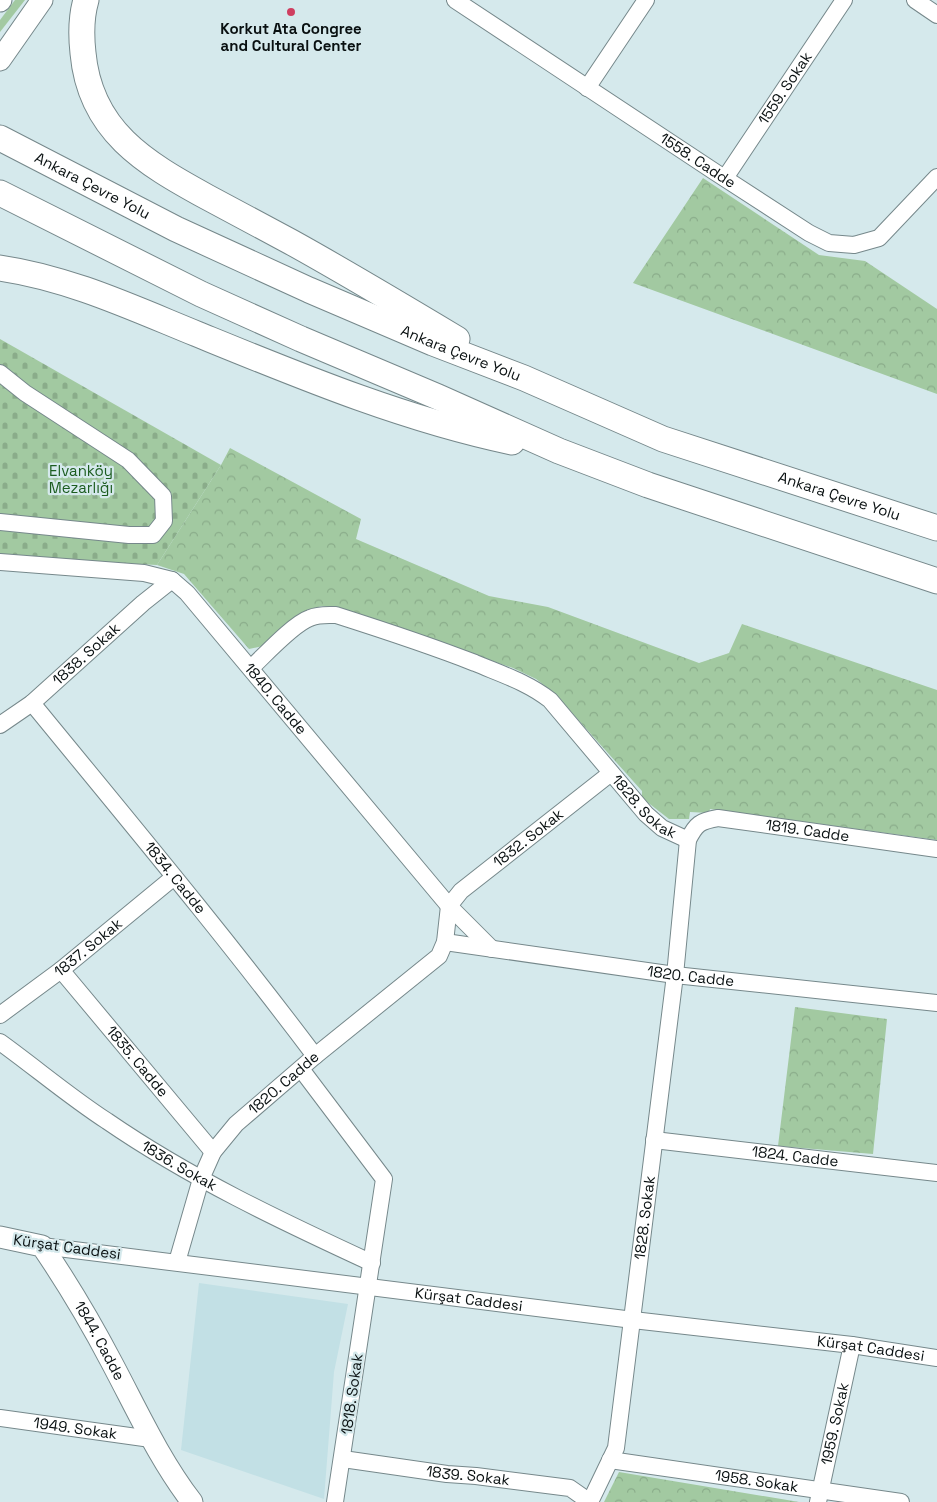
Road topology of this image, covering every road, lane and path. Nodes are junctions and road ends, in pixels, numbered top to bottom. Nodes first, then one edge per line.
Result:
1 (42, 0) edge
2 (86, 0) edge
3 (455, 0) edge
4 (646, 0) edge
5 (844, 0) edge
6 (915, 0) edge
7 (937, 15) edge
8 (0, 60) edge
9 (588, 88) junction
10 (0, 138) edge
11 (937, 177) edge
12 (725, 178) junction
13 (0, 193) edge
14 (0, 268) edge
15 (0, 373) edge
16 (524, 378) junction
17 (559, 451) junction
18 (0, 522) edge
19 (937, 528) edge
20 (0, 562) edge
21 (172, 580) junction
22 (937, 581) edge
23 (251, 668) junction
24 (32, 703) junction
25 (0, 725) edge
26 (611, 773) junction
27 (688, 840) junction
28 (937, 849) edge
29 (174, 877) junction
30 (449, 906) junction
31 (445, 942) junction
32 (492, 949) junction
33 (61, 970) junction
34 (675, 975) junction
35 (937, 1003) edge
36 (0, 1015) edge
37 (0, 1042) edge
38 (315, 1056) junction
39 (301, 1069) junction
40 (654, 1140) junction
41 (213, 1152) junction
42 (937, 1173) edge
43 (201, 1179) junction
44 (1, 1236) edge
45 (42, 1246) junction
46 (177, 1262) junction
47 (372, 1263) junction
48 (368, 1286) junction
49 (633, 1320) junction
50 (852, 1345) junction
51 (937, 1358) edge
52 (0, 1418) edge
53 (150, 1439) junction
54 (343, 1459) junction
55 (610, 1460) junction
56 (820, 1496) edge
57 (192, 1502) edge
58 (336, 1502) edge
59 (590, 1502) edge
60 (901, 1502) edge

1 - 8 main road
2 - 16 highway
3 - 9 street, 1558. Cadde
4 - 9 street
5 - 12 street, 1559. Sokak
6 - 7 street
9 - 12 street, 1558. Cadde
10 - 16 highway, Ankara Çevre Yolu
11 - 12 street, 1558. Cadde
13 - 17 highway
14 - 17 highway
15 - 18 street
16 - 19 highway, Ankara Çevre Yolu
17 - 22 highway
20 - 21 street, 1840. Cadde
21 - 23 street, 1840. Cadde
21 - 24 street, 1838. Sokak
23 - 26 street, 1828. Sokak
23 - 30 street, 1840. Cadde
24 - 25 street, 1838. Sokak
24 - 29 street, 1834. Cadde
26 - 27 street, 1828. Sokak
26 - 30 street, 1832. Sokak
27 - 28 street, 1819. Cadde
27 - 34 street, 1828. Sokak
29 - 33 street, 1837. Sokak
29 - 38 street, 1834. Cadde
30 - 31 street, 1820. Cadde
30 - 32 street, 1840. Cadde
31 - 32 street, 1820. Cadde
31 - 38 street, 1820. Cadde
32 - 34 street, 1820. Cadde
33 - 36 street, 1837. Sokak
33 - 41 street, 1835. Cadde
34 - 35 street, 1820. Cadde
34 - 40 street, 1828. Sokak
37 - 43 street, 1836. Sokak
38 - 39 street, 1820. Cadde
39 - 41 street, 1820. Cadde
39 - 47 street
40 - 42 street, 1824. Cadde
40 - 49 street, 1828. Sokak
41 - 43 street, 1820. Cadde
43 - 46 street, 1820. Cadde
43 - 47 street, 1836. Sokak
44 - 45 main road, Kürşat Caddesi
45 - 46 street, Kürşat Caddesi
45 - 53 main road, 1844. Cadde
46 - 48 street, Kürşat Caddesi
47 - 48 street
48 - 49 street, Kürşat Caddesi
48 - 54 street, 1818. Sokak
49 - 50 street, Kürşat Caddesi
49 - 55 street, 1828. Sokak
50 - 51 street, Kürşat Caddesi
50 - 56 street, 1959. Sokak
52 - 53 street, 1949. Sokak
53 - 57 main road, 1844. Cadde
54 - 58 street, 1818. Sokak
54 - 59 street, 1839. Sokak
55 - 56 street, 1958. Sokak
55 - 59 street, 1828. Sokak
56 - 60 street, 1958. Sokak

